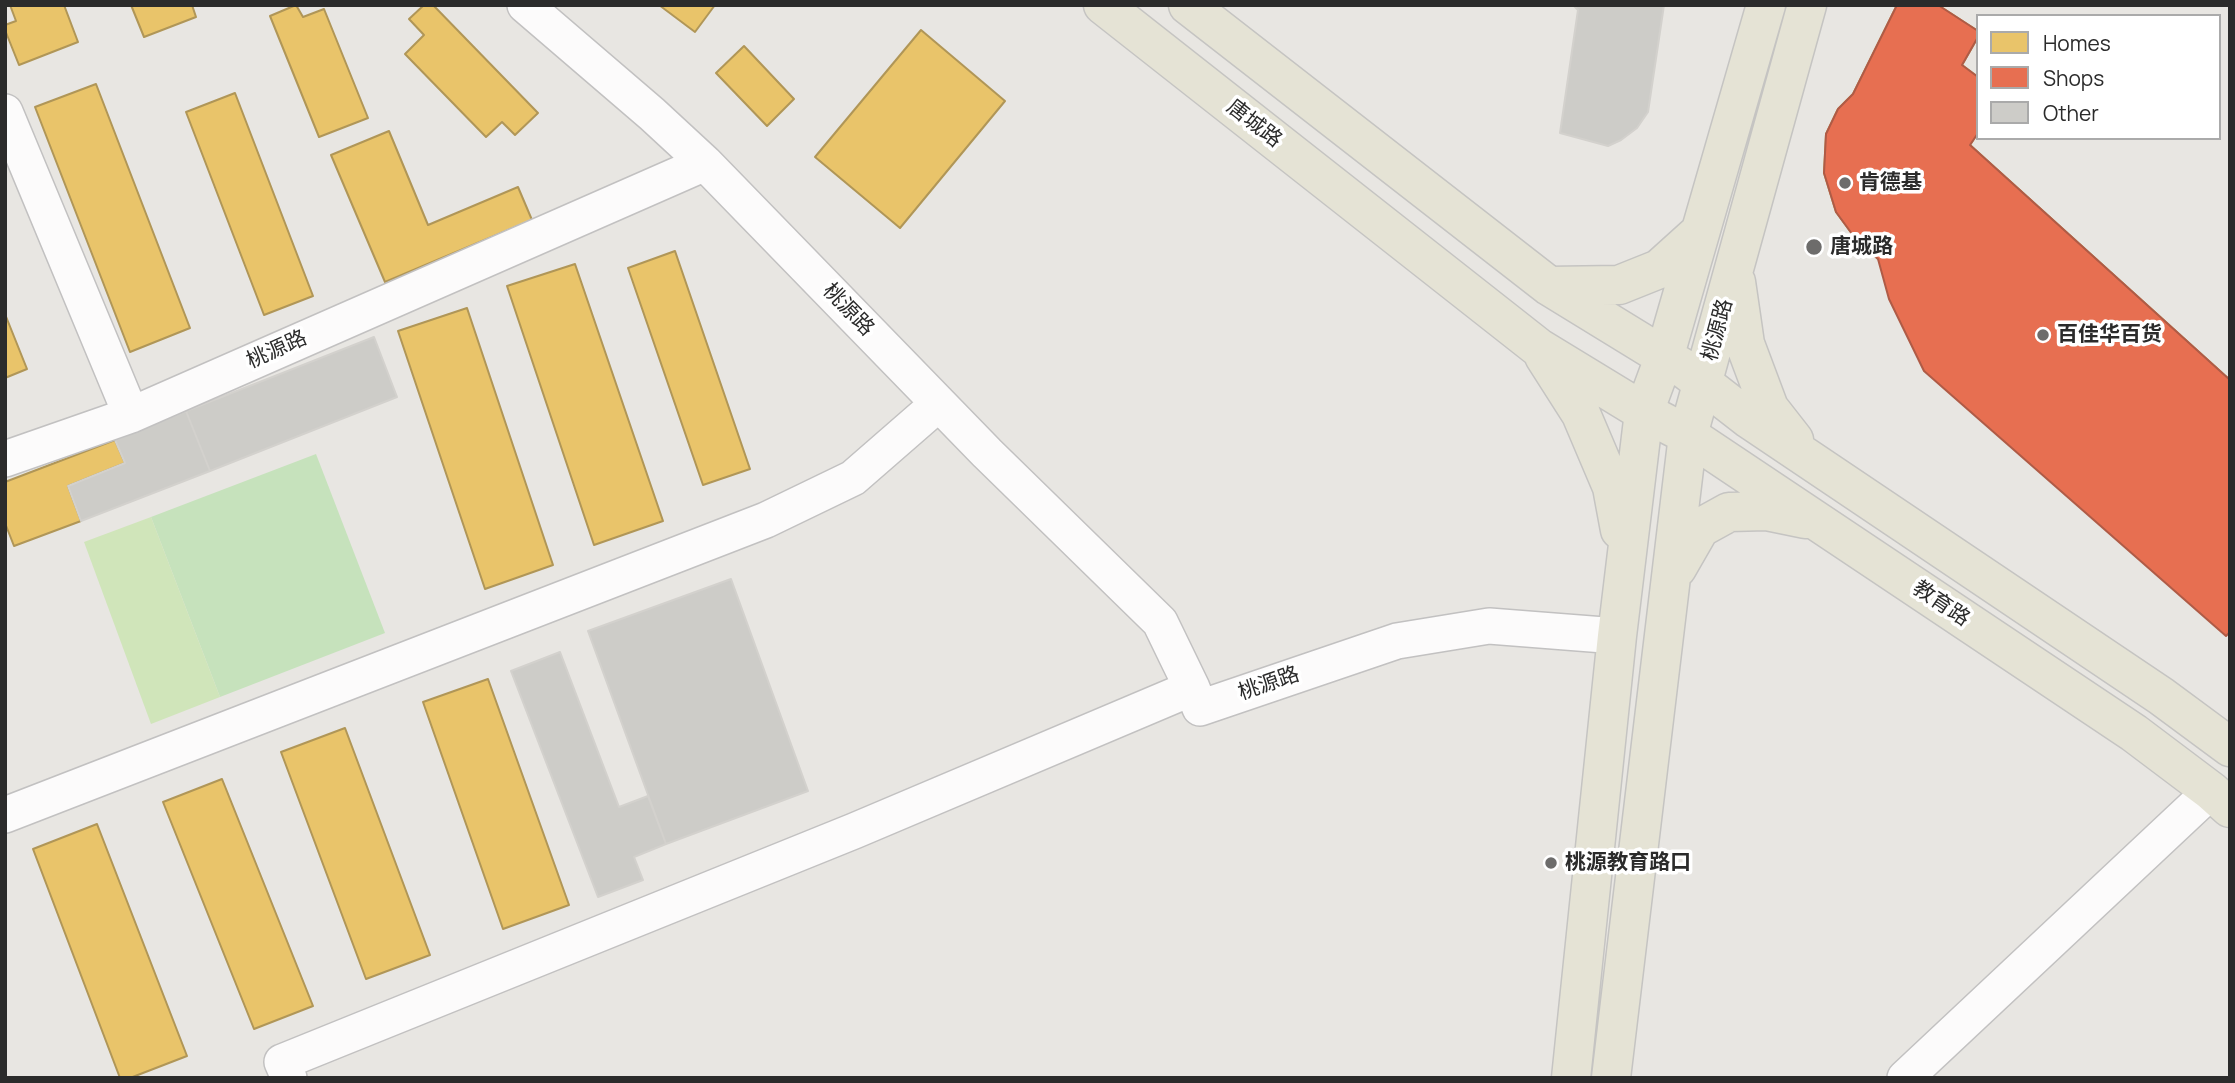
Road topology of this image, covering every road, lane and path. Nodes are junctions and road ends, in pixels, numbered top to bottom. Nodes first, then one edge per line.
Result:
1 (525, 5) edge
2 (1103, 5) edge
3 (1188, 5) edge
4 (1766, 5) edge
5 (1807, 5) edge
6 (5, 112) edge
7 (705, 163) junction
8 (1701, 230) junction
9 (1734, 269) junction
10 (1549, 286) junction
11 (1539, 348) junction
12 (1684, 370) junction
13 (938, 404) junction
14 (1644, 412) junction
15 (131, 415) junction
16 (1688, 435) junction
17 (1805, 455) junction
18 (5, 459) edge
19 (1818, 522) junction
20 (1626, 563) junction
21 (1672, 576) junction
22 (1617, 636) junction
23 (1192, 688) junction
24 (2230, 747) edge
25 (2220, 800) edge
26 (5, 816) edge
27 (289, 1078) edge
28 (1571, 1078) edge
29 (1611, 1078) edge
30 (1905, 1078) edge

1 - 7 street
2 - 11 main road, 唐城路
3 - 10 main road
4 - 8 main road, 桃源路
5 - 9 main road, 桃源路
6 - 15 street
7 - 13 street, 桃源路
7 - 15 street, 桃源路
8 - 10 main road
8 - 12 main road, 桃源路
9 - 12 main road, 桃源路
9 - 17 main road
10 - 12 main road
11 - 14 main road, 唐城路
11 - 20 main road
12 - 14 main road, 桃源路
12 - 16 main road, 桃源路
12 - 17 main road
13 - 23 street, 桃源路
13 - 26 street
14 - 16 main road, 教育路
14 - 20 main road, 桃源路
15 - 18 street, 桃源路
16 - 19 main road, 教育路
16 - 21 main road, 桃源路
17 - 24 main road
19 - 21 main road
19 - 25 main road, 教育路
20 - 22 main road, 桃源路
21 - 29 main road, 桃源路
22 - 23 street, 桃源路
22 - 28 main road, 桃源路
23 - 27 street
25 - 30 street

